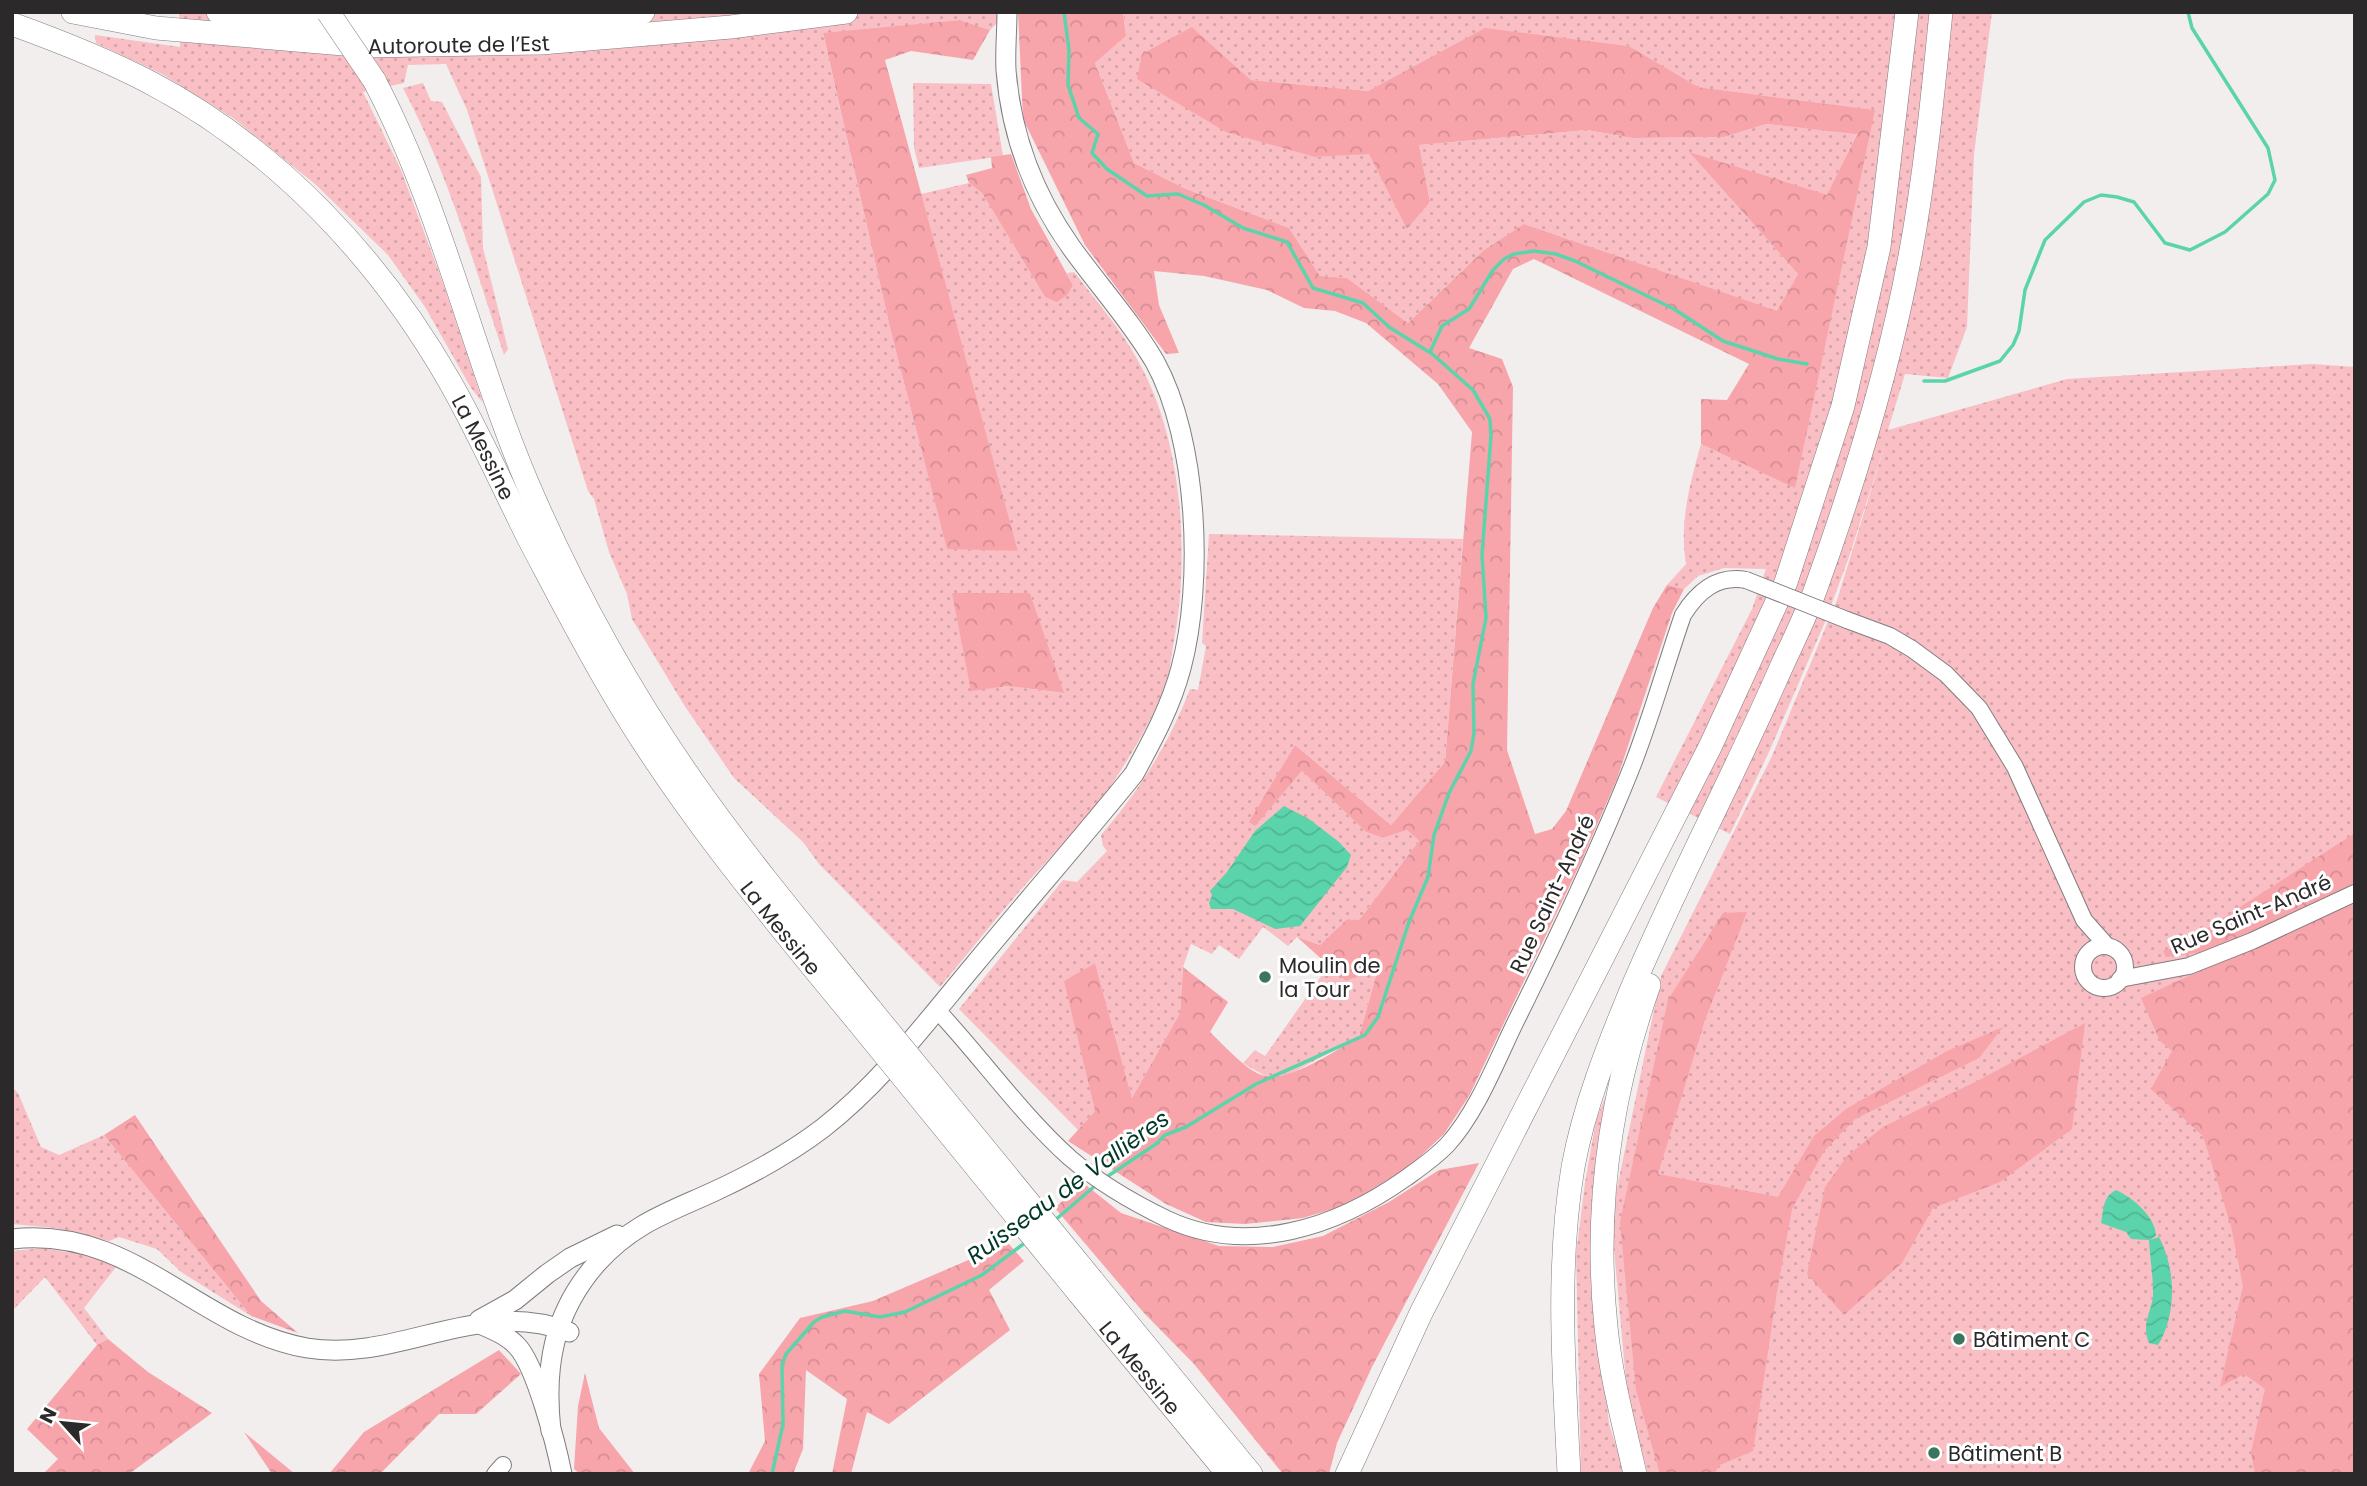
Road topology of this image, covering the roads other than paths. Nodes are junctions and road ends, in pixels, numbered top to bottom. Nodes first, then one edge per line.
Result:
1 (73, 12) edge
2 (218, 12) edge
3 (328, 12) edge
4 (643, 12) edge
5 (846, 12) edge
6 (1007, 12) edge
7 (1907, 12) edge
8 (1941, 12) edge
9 (12, 24) edge
10 (2355, 893) edge
11 (1664, 919) junction
12 (2084, 920) junction
13 (2107, 946) junction
14 (2085, 956) junction
15 (2123, 959) junction
16 (2162, 972) junction
17 (2120, 979) junction
18 (937, 1010) junction
19 (865, 1017) junction
20 (712, 1192) junction
21 (645, 1222) junction
22 (12, 1240) edge
23 (1085, 1286) junction
24 (475, 1323) junction
25 (564, 1330) junction
26 (1129, 1353) junction
27 (1380, 1402) junction
28 (553, 1436) junction
29 (562, 1474) edge
30 (1208, 1474) edge
31 (1228, 1474) edge
32 (1251, 1474) edge
33 (1347, 1474) edge
34 (1353, 1474) edge
35 (1570, 1474) edge
36 (1636, 1474) edge

1 - 5 highway, Autoroute de l’Est
2 - 4 highway, Autoroute de l’Est
3 - 19 highway, La Messine, bridge
6 - 18 main road
7 - 27 highway
8 - 11 highway
9 - 19 highway, La Messine
10 - 16 street, Rue Saint-André
11 - 35 highway
11 - 36 highway
12 - 13 street, Rue Saint-André
12 - 14 street, Rue Saint-André
12 - 18 street, Rue Saint-André, bridge
13 - 14 street
13 - 15 street
14 - 17 street
15 - 16 street, Rue Saint-André
15 - 17 street
16 - 17 street, Rue Saint-André
18 - 20 main road
19 - 23 highway, La Messine, bridge
20 - 21 main road
20 - 25 main road
21 - 24 main road
21 - 25 main road
22 - 24 main road
23 - 26 highway, La Messine
23 - 32 highway, La Messine
24 - 25 main road
24 - 28 main road
25 - 28 main road
26 - 30 highway
26 - 31 highway, La Messine
27 - 33 highway
27 - 34 highway
28 - 29 main road

